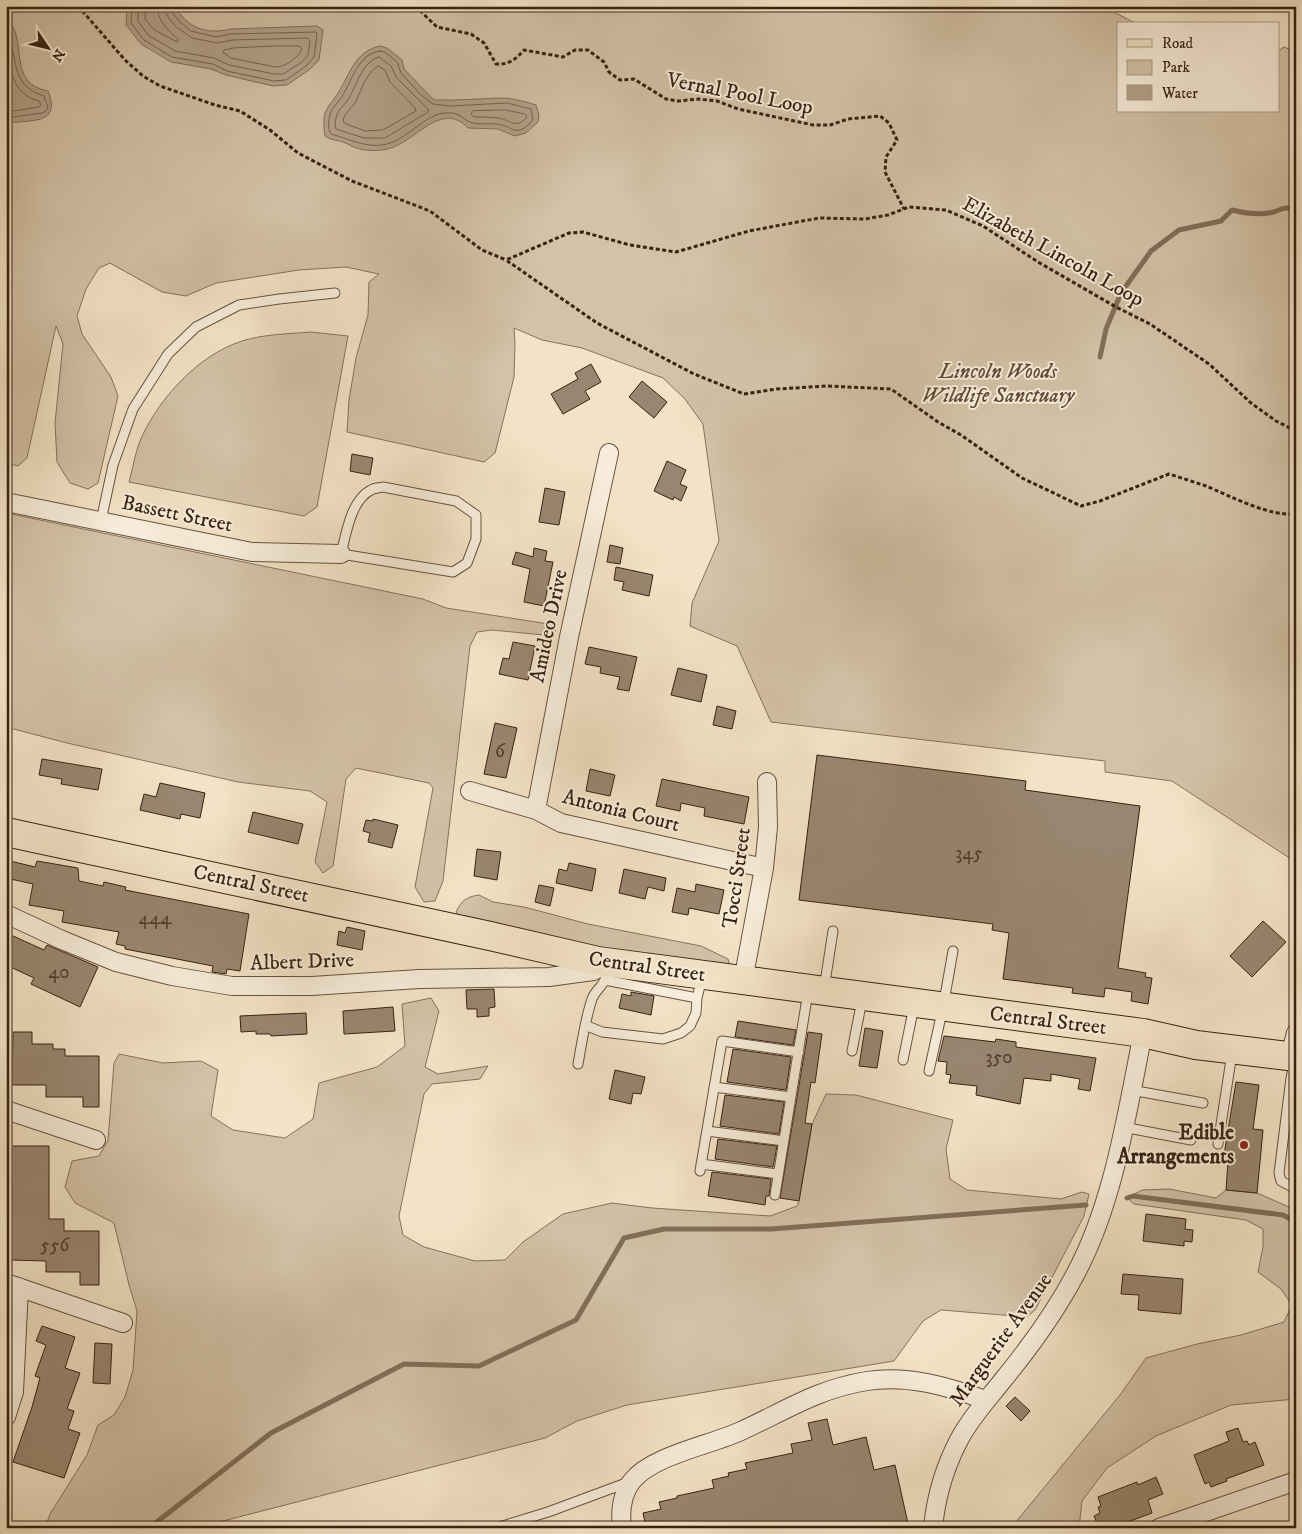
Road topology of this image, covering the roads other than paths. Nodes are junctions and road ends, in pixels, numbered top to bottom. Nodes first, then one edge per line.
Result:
1 (334, 293) dead end
2 (609, 452) dead end
3 (6, 502) edge
4 (101, 521) junction
5 (341, 554) junction
6 (767, 782) dead end
7 (470, 791) dead end
8 (536, 810) junction
9 (6, 832) edge
10 (764, 868) junction
11 (6, 914) edge
12 (833, 931) dead end
13 (953, 951) dead end
14 (607, 972) junction
15 (743, 981) junction
16 (699, 987) junction
17 (816, 990) junction
18 (862, 997) junction
19 (914, 1004) junction
20 (943, 1007) junction
21 (585, 1025) junction
22 (1143, 1033) junction
23 (1233, 1050) junction
24 (852, 1051) dead end
25 (1294, 1051) edge
26 (799, 1052) junction
27 (903, 1060) dead end
28 (578, 1064) dead end
29 (929, 1071) dead end
30 (714, 1087) junction
31 (1131, 1090) junction
32 (791, 1097) junction
33 (1203, 1103) dead end
34 (6, 1110) edge
35 (1123, 1127) junction
36 (707, 1131) junction
37 (96, 1140) dead end
38 (1191, 1140) dead end
39 (784, 1141) junction
40 (1218, 1144) dead end
41 (778, 1174) junction
42 (1296, 1189) edge
43 (775, 1195) dead end
44 (13, 1285) edge
45 (123, 1322) dead end
46 (985, 1400) junction
47 (6, 1417) edge
48 (631, 1481) junction
49 (1296, 1481) edge
50 (1184, 1524) edge
51 (496, 1528) edge
52 (622, 1528) edge
53 (933, 1528) edge
54 (1159, 1528) edge

1 - 4 lane
2 - 8 street, Amideo Drive
3 - 4 street, Bassett Street
4 - 5 street, Bassett Street
5 - 5 lane
6 - 10 street, Tocci Street
7 - 8 street, Antonia Court
8 - 10 street, Antonia Court
9 - 14 main road, Central Street
10 - 15 street, Tocci Street
11 - 14 street, Albert Drive
12 - 17 lane
13 - 20 lane
14 - 16 main road, Central Street
14 - 21 lane
15 - 16 main road, Central Street
15 - 17 main road, Central Street
16 - 21 lane
17 - 18 main road, Central Street
17 - 26 lane
18 - 19 main road, Central Street
18 - 24 lane
19 - 20 main road, Central Street
19 - 27 lane
20 - 22 main road, Central Street
20 - 29 lane
21 - 28 lane
22 - 23 main road, Central Street
22 - 31 street, Marguerite Avenue
23 - 25 main road, Central Street
23 - 40 lane
25 - 42 lane
26 - 30 lane
26 - 32 lane
30 - 32 lane
30 - 36 lane
31 - 33 lane
31 - 35 street, Marguerite Avenue
32 - 39 lane
34 - 37 street
35 - 38 lane
35 - 46 street, Marguerite Avenue
36 - 39 lane
36 - 41 lane
39 - 41 lane
41 - 43 lane
44 - 45 street
44 - 47 street
46 - 48 street
46 - 53 street, Marguerite Avenue
48 - 51 lane
48 - 52 street
49 - 50 street
50 - 54 street

